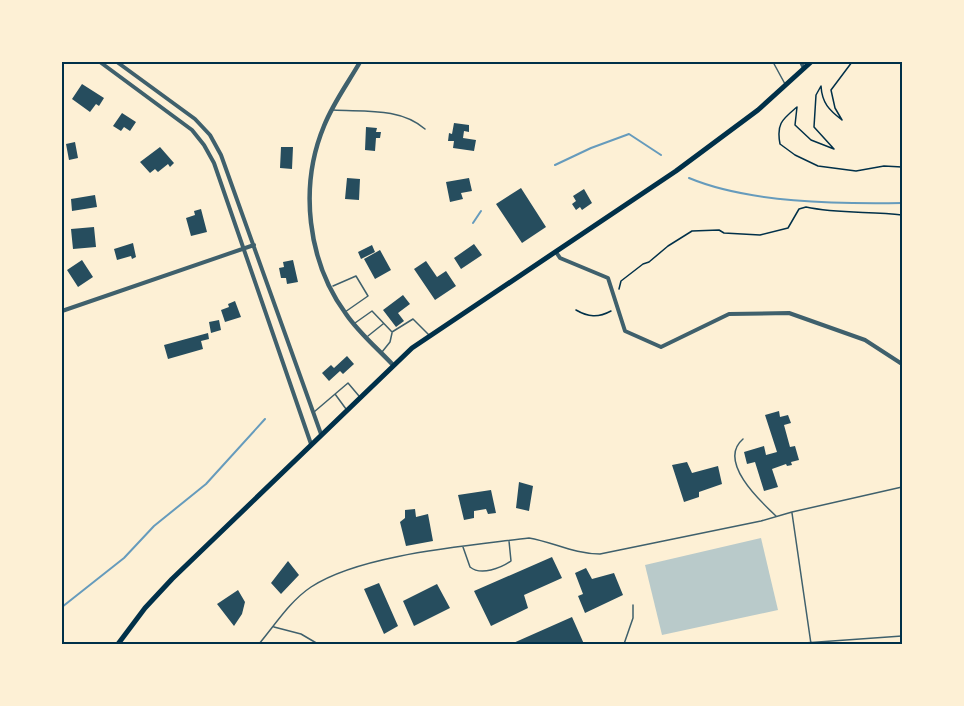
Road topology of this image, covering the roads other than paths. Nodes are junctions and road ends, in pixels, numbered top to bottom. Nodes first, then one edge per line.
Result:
1 (100, 62) edge
2 (117, 62) edge
3 (360, 62) edge
4 (772, 62) edge
5 (801, 62) edge
6 (811, 62) edge
7 (804, 68) junction
8 (785, 85) junction
9 (332, 110) junction
10 (425, 129) dead end
11 (254, 245) junction
12 (244, 248) junction
13 (556, 252) junction
14 (330, 287) junction
15 (62, 311) edge
16 (344, 312) junction
17 (354, 324) junction
18 (384, 324) junction
19 (392, 332) junction
20 (430, 336) junction
21 (366, 338) junction
22 (381, 353) junction
23 (903, 364) edge
24 (393, 365) junction
25 (335, 394) junction
26 (359, 397) junction
27 (347, 409) junction
28 (313, 412) junction
29 (321, 434) junction
30 (743, 439) dead end
31 (311, 444) junction
32 (903, 487) edge
33 (792, 512) junction
34 (776, 516) junction
35 (509, 540) junction
36 (462, 547) junction
37 (633, 605) dead end
38 (273, 627) junction
39 (903, 636) edge
40 (811, 644) edge
41 (118, 645) edge
42 (259, 645) edge
43 (318, 645) edge
44 (624, 645) edge
45 (790, 645) edge

1 - 12 street
2 - 11 street
3 - 9 street
4 - 8 lane
5 - 7 street
6 - 7 main road
7 - 8 main road
8 - 13 main road
9 - 10 lane
9 - 14 street
11 - 12 street
11 - 28 street
12 - 15 street
12 - 31 street
13 - 20 main road
13 - 23 street
14 - 16 street
14 - 16 lane
16 - 17 street
17 - 18 lane
17 - 21 street
18 - 19 lane
18 - 21 lane
19 - 20 lane
19 - 22 lane
20 - 24 main road
21 - 22 street
22 - 24 street
24 - 26 main road
25 - 26 lane
25 - 27 lane
25 - 28 lane
26 - 27 main road
27 - 29 main road
28 - 29 street
29 - 31 main road
30 - 34 lane
31 - 41 main road
32 - 33 lane
33 - 34 lane
33 - 40 lane
34 - 35 lane
35 - 36 lane
35 - 36 lane
36 - 38 lane
37 - 44 lane
38 - 42 lane
38 - 43 lane
39 - 40 lane
40 - 45 lane

